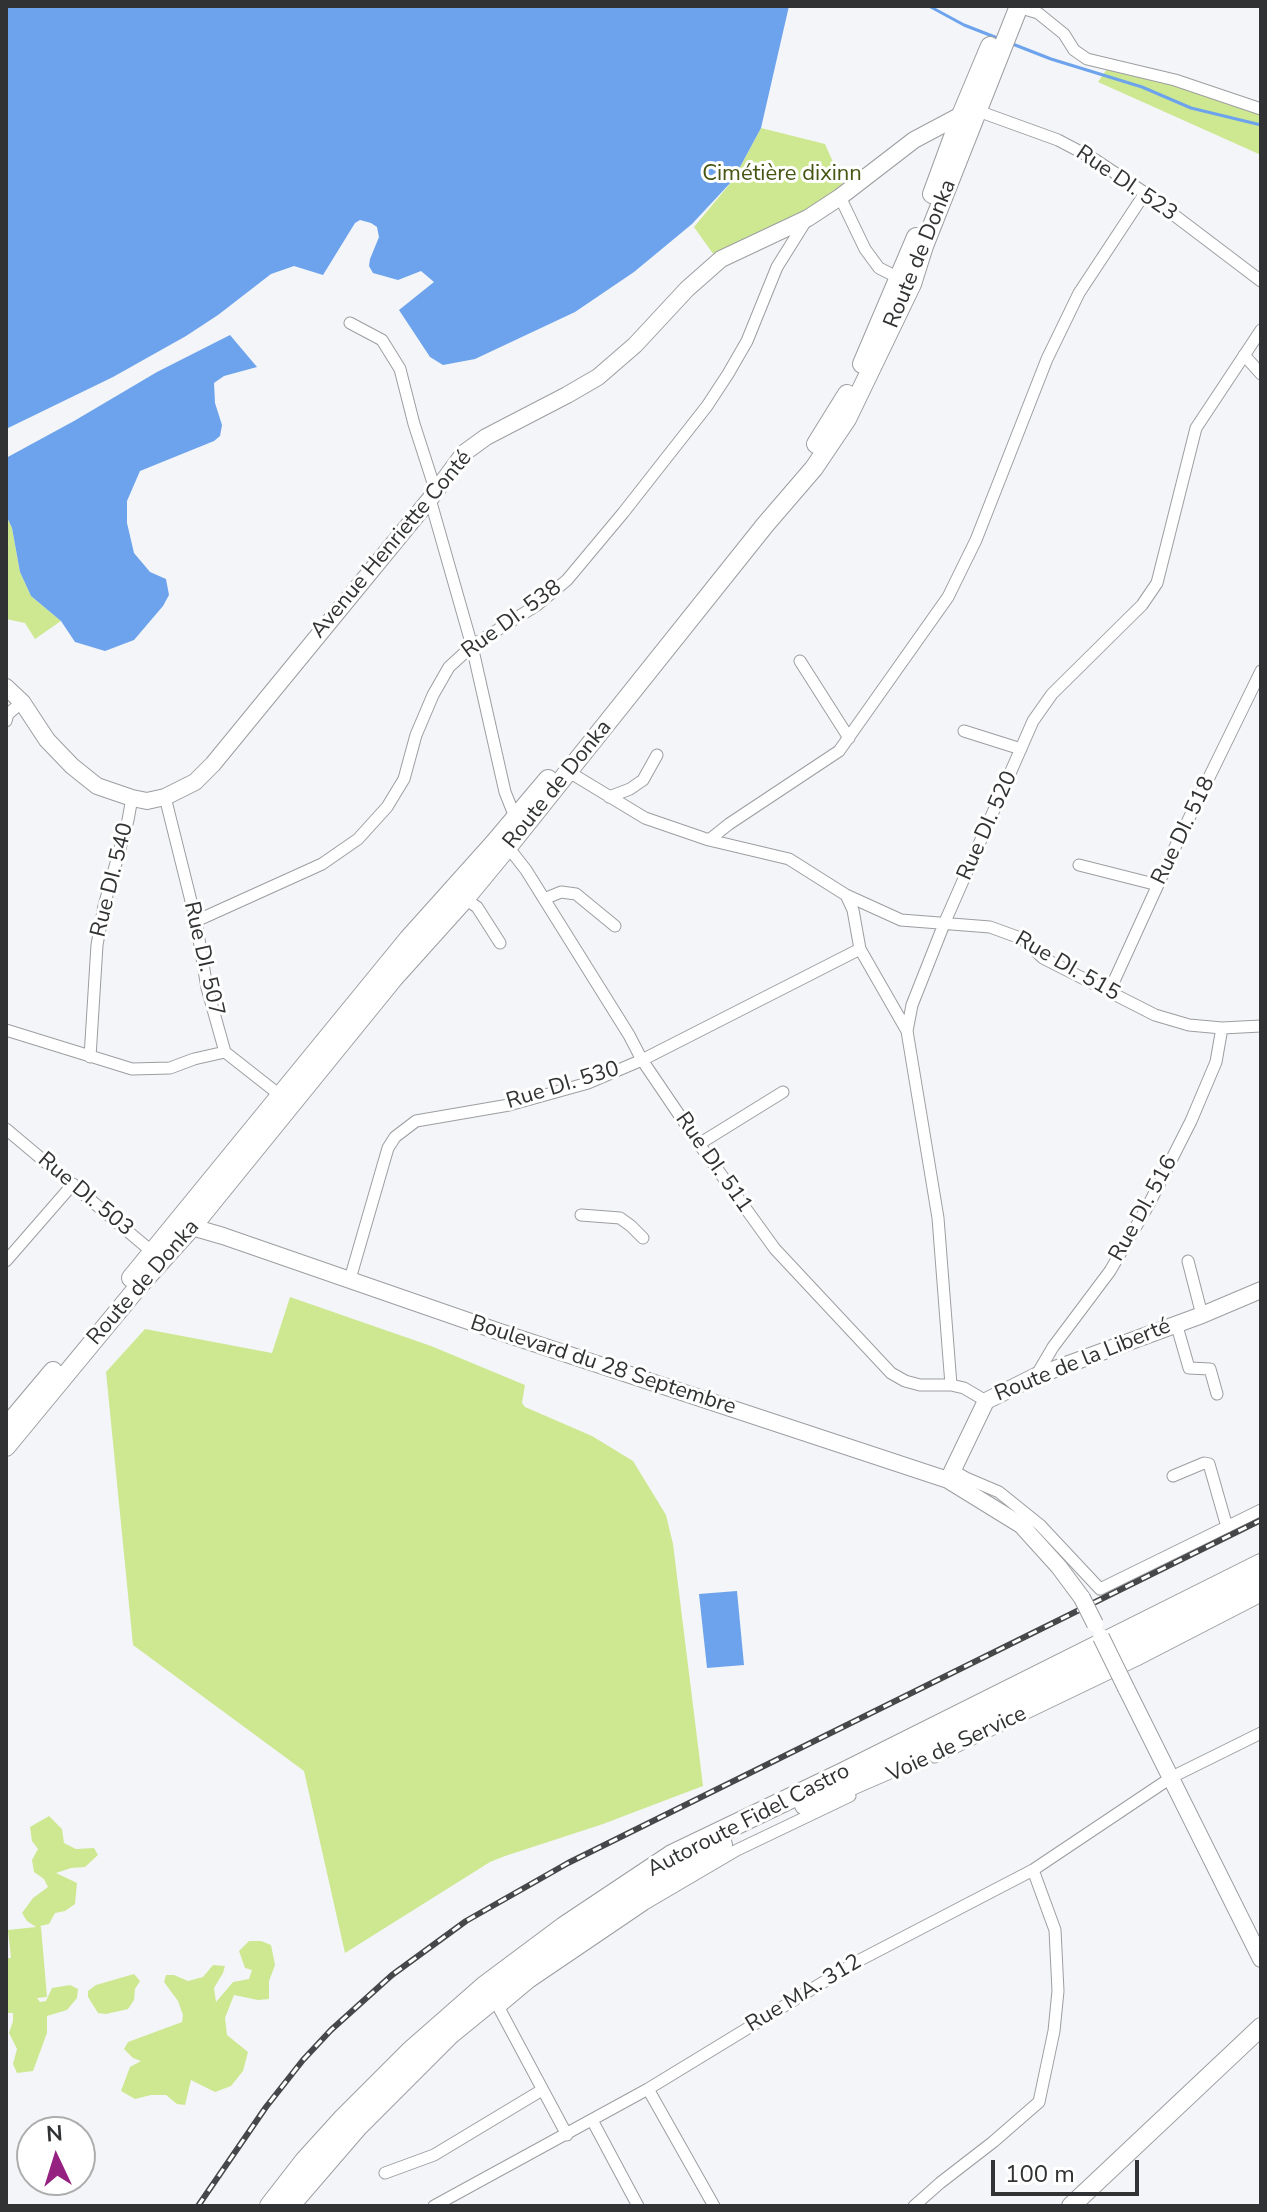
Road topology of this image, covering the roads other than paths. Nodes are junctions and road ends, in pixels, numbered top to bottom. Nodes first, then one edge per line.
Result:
1 (1011, 11) edge
2 (1261, 109) edge
3 (969, 113) junction
4 (1145, 193) junction
5 (840, 197) junction
6 (808, 218) junction
7 (919, 244) junction
8 (899, 278) junction
9 (1261, 281) edge
10 (350, 323) dead end
11 (1261, 330) edge
12 (1244, 355) junction
13 (1261, 374) edge
14 (433, 495) junction
15 (472, 646) junction
16 (800, 661) dead end
17 (1261, 671) edge
18 (6, 687) edge
19 (22, 702) junction
20 (6, 721) edge
21 (964, 731) dead end
22 (849, 738) junction
23 (1021, 749) junction
24 (657, 755) dead end
25 (569, 772) junction
26 (165, 797) junction
27 (609, 797) junction
28 (132, 798) junction
29 (515, 817) junction
30 (709, 840) junction
31 (508, 847) junction
32 (1079, 865) dead end
33 (1158, 885) junction
34 (846, 895) junction
35 (465, 899) junction
36 (544, 899) junction
37 (196, 921) junction
38 (944, 924) junction
39 (615, 926) dead end
40 (500, 943) dead end
41 (860, 949) junction
42 (1109, 992) junction
43 (1261, 1026) edge
44 (1222, 1028) junction
45 (6, 1030) edge
46 (907, 1031) junction
47 (225, 1052) junction
48 (90, 1057) junction
49 (642, 1060) junction
50 (783, 1092) dead end
51 (281, 1096) junction
52 (6, 1129) edge
53 (699, 1144) junction
54 (73, 1184) junction
55 (581, 1215) dead end
56 (186, 1224) junction
57 (643, 1238) dead end
58 (158, 1256) junction
59 (6, 1261) edge
60 (1188, 1261) dead end
61 (350, 1279) junction
62 (1261, 1290) edge
63 (1202, 1315) junction
64 (1176, 1323) junction
65 (1036, 1376) junction
66 (951, 1385) junction
67 (1217, 1394) dead end
68 (986, 1401) junction
69 (6, 1427) edge
70 (6, 1447) edge
71 (950, 1475) junction
72 (1173, 1476) dead end
73 (1261, 1510) edge
74 (1227, 1527) junction
75 (1261, 1551) edge
76 (1261, 1564) edge
77 (1261, 1584) edge
78 (1261, 1596) edge
79 (1098, 1631) junction
80 (1261, 1733) edge
81 (1172, 1777) junction
82 (672, 1855) junction
83 (1033, 1870) junction
84 (1261, 1959) edge
85 (499, 2008) junction
86 (1261, 2027) edge
87 (648, 2089) junction
88 (542, 2090) junction
89 (592, 2120) junction
90 (357, 2127) junction
91 (567, 2135) junction
92 (385, 2173) dead end
93 (437, 2205) edge
94 (270, 2206) edge
95 (289, 2206) edge
96 (638, 2206) edge
97 (714, 2206) edge
98 (914, 2206) edge
99 (1071, 2206) edge

1 - 2 street
1 - 3 main road, Route de Donka
3 - 4 street, Rue DI. 523
3 - 5 main road, Avenue Henriette Conté
3 - 7 main road, Route de Donka
4 - 9 street, Rue DI. 523
4 - 22 street
5 - 6 main road, Avenue Henriette Conté
5 - 8 street
6 - 14 main road, Avenue Henriette Conté
6 - 15 street, Rue DI. 538
7 - 8 main road, Route de Donka
7 - 25 main road, Route de Donka
8 - 29 main road, Route de Donka
10 - 14 street
11 - 12 street, Rue DI. 520
12 - 13 street
12 - 23 street, Rue DI. 520
14 - 15 street
14 - 26 main road, Avenue Henriette Conté
15 - 29 street
15 - 37 street, Rue DI. 538
16 - 22 street
17 - 33 street, Rue DI. 518
18 - 19 main road, Avenue Henriette Conté
19 - 20 street
19 - 28 main road, Avenue Henriette Conté
21 - 23 street
22 - 30 street
23 - 38 street, Rue DI. 520
24 - 27 street
25 - 27 street, Rue DI. 515
25 - 31 main road, Route de Donka
26 - 28 main road, Avenue Henriette Conté
26 - 37 street, Rue DI. 507
27 - 30 street, Rue DI. 515
28 - 48 street, Rue DI. 540
29 - 51 main road, Route de Donka
30 - 34 street, Rue DI. 515
31 - 35 main road, Route de Donka
31 - 36 street, Rue DI. 511
32 - 33 street
33 - 42 street, Rue DI. 518
34 - 38 street, Rue DI. 515
34 - 41 street
35 - 40 street
35 - 56 main road, Route de Donka
36 - 39 street
36 - 49 street, Rue DI. 511
37 - 47 street, Rue DI. 507
38 - 42 street, Rue DI. 515
38 - 46 street, Rue DI. 520
41 - 46 street
41 - 49 street, Rue DI. 530
42 - 44 street, Rue DI. 515
43 - 44 street, Rue DI. 515
44 - 65 street, Rue DI. 516
45 - 48 street
46 - 66 street, Rue DI. 520
47 - 48 street
47 - 51 street
49 - 53 street, Rue DI. 511
49 - 61 street, Rue DI. 530
50 - 53 street
51 - 56 main road, Route de Donka
52 - 54 street, Rue DI. 503
53 - 66 street, Rue DI. 511
54 - 58 street, Rue DI. 503
54 - 59 street
55 - 57 street
56 - 58 main road, Route de Donka
56 - 61 main road, Boulevard du 28 Septembre
58 - 69 main road, Route de Donka
58 - 70 main road, Route de Donka
60 - 63 street
61 - 71 main road, Boulevard du 28 Septembre
62 - 63 main road, Route de la Liberté
63 - 64 main road, Route de la Liberté
64 - 65 main road, Route de la Liberté
64 - 67 street
65 - 68 main road, Route de la Liberté
66 - 68 street, Rue DI. 511
68 - 71 main road, Route de la Liberté
71 - 74 street
71 - 79 main road, Boulevard du 28 Septembre, bridge
72 - 74 street
73 - 74 street
75 - 79 highway
76 - 82 highway, Autoroute Fidel Castro
77 - 90 highway, Autoroute Fidel Castro
78 - 85 street, Voie de Service
79 - 81 main road, Boulevard du 28 Septembre, bridge
79 - 82 highway
80 - 81 street, Rue MA. 312
81 - 83 street, Rue MA. 312
81 - 84 main road
82 - 94 highway, Autoroute Fidel Castro
83 - 87 street, Rue MA. 312
83 - 98 street
85 - 88 street
85 - 90 highway
86 - 99 main road
87 - 89 street, Rue MA. 312
87 - 97 street
88 - 91 street
88 - 92 street
89 - 91 street, Rue MA. 312
89 - 96 street
90 - 95 highway, Autoroute Fidel Castro
91 - 93 street, Rue MA. 312

